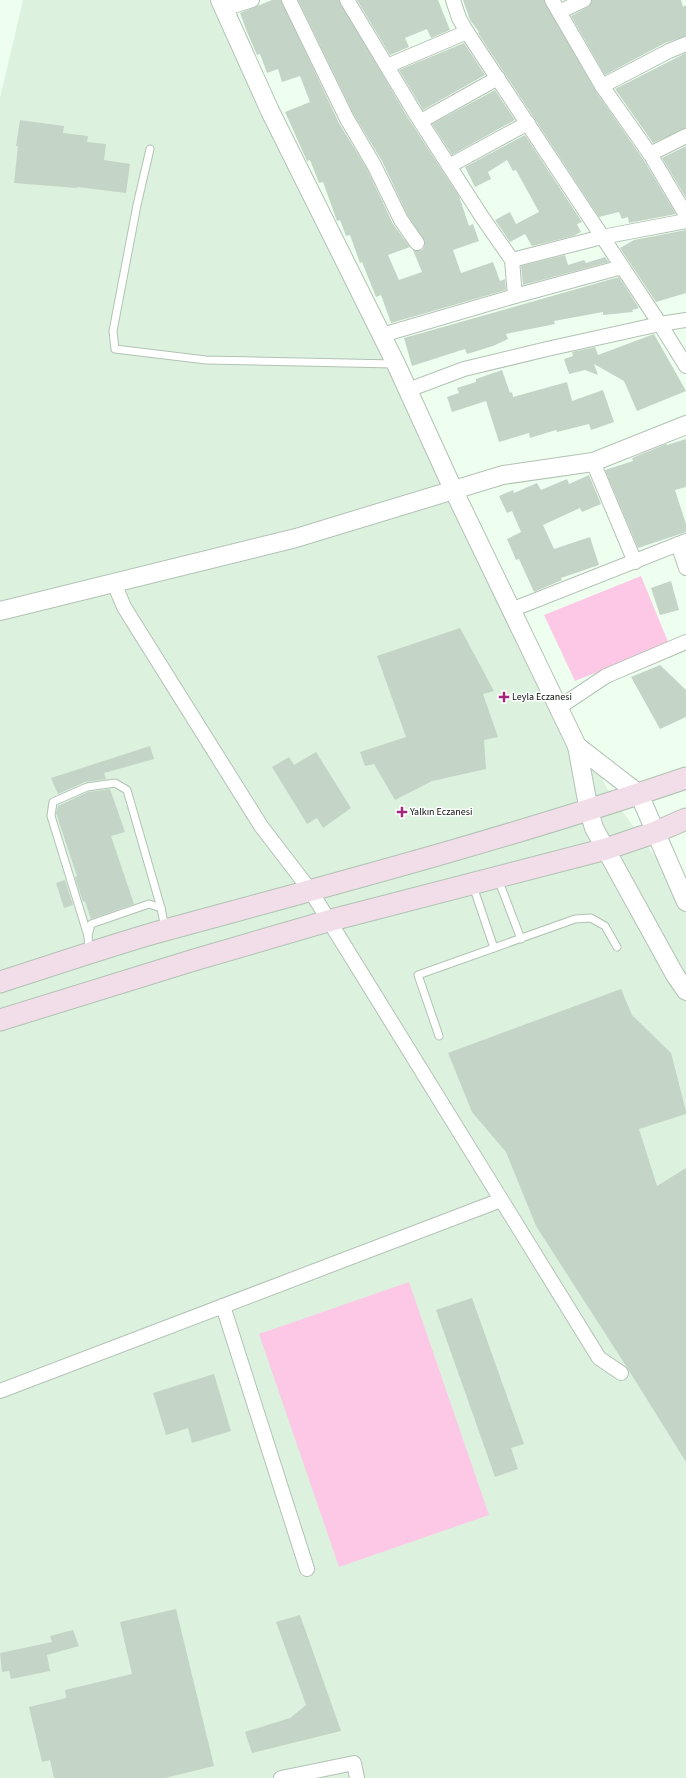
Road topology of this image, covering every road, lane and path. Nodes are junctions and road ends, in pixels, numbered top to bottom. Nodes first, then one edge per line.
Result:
1 (252, 0) edge
2 (289, 0) edge
3 (347, 0) edge
4 (453, 0) edge
5 (584, 0) edge
6 (222, 4) edge
7 (555, 6) edge
8 (467, 32) junction
9 (686, 44) edge
10 (387, 66) junction
11 (498, 78) junction
12 (602, 86) junction
13 (421, 121) junction
14 (528, 123) junction
15 (686, 136) edge
16 (150, 149) dead end
17 (650, 154) junction
18 (449, 166) junction
19 (686, 215) edge
20 (686, 221) edge
21 (602, 237) junction
22 (417, 243) dead end
23 (512, 260) junction
24 (622, 267) junction
25 (515, 296) junction
26 (686, 320) edge
27 (660, 324) junction
28 (382, 335) junction
29 (396, 364) junction
30 (686, 366) edge
31 (408, 390) junction
32 (686, 425) edge
33 (593, 462) junction
34 (453, 489) junction
35 (682, 543) edge
36 (635, 562) junction
37 (686, 568) edge
38 (114, 583) junction
39 (510, 610) junction
40 (0, 611) edge
41 (686, 642) edge
42 (558, 708) junction
43 (577, 746) junction
44 (686, 778) edge
45 (639, 794) junction
46 (589, 811) junction
47 (686, 819) edge
48 (656, 832) junction
49 (606, 849) junction
50 (497, 877) junction
51 (472, 884) junction
52 (310, 890) junction
53 (686, 902) edge
54 (161, 908) junction
55 (328, 921) junction
56 (166, 930) junction
57 (521, 938) junction
58 (88, 945) junction
59 (617, 947) dead end
60 (494, 948) junction
61 (0, 982) edge
62 (686, 991) edge
63 (0, 1020) edge
64 (439, 1036) dead end
65 (501, 1200) junction
66 (223, 1306) junction
67 (621, 1373) dead end
68 (0, 1391) edge
69 (307, 1569) dead end
70 (281, 1778) edge
71 (357, 1778) edge

1 - 6 street
2 - 22 street
3 - 10 street
4 - 8 street
5 - 7 street
6 - 28 street
7 - 12 street
8 - 10 street
8 - 11 street
9 - 12 street
10 - 13 street
11 - 13 street
11 - 14 street
12 - 17 street
13 - 18 street
14 - 18 street
14 - 21 street
15 - 17 street
16 - 29 lane
17 - 19 street
18 - 23 street
20 - 21 street
21 - 23 street
21 - 24 street
23 - 25 street
24 - 25 street
24 - 27 street
25 - 28 street
26 - 27 street
27 - 30 street
27 - 31 street
28 - 29 street
29 - 31 street
31 - 34 street
32 - 33 street
33 - 34 street
33 - 36 street
34 - 38 street
34 - 39 street
35 - 36 street
35 - 37 street
36 - 39 street
38 - 40 street
38 - 52 street
39 - 42 street
41 - 42 street
42 - 43 street
43 - 45 street
43 - 46 street
44 - 45 main road
45 - 46 main road
45 - 48 street
46 - 49 street
46 - 52 main road
47 - 48 main road
48 - 49 main road
48 - 53 street
49 - 50 main road
49 - 62 street
50 - 51 main road
50 - 57 lane
51 - 55 main road
51 - 60 lane
52 - 55 street
52 - 56 main road
54 - 56 lane
54 - 58 lane
54 - 58 lane
55 - 63 main road
55 - 65 street
56 - 58 main road
57 - 59 lane
57 - 60 lane
58 - 61 main road
60 - 64 lane
65 - 66 street
65 - 67 street
66 - 68 street
66 - 69 street
70 - 71 street

